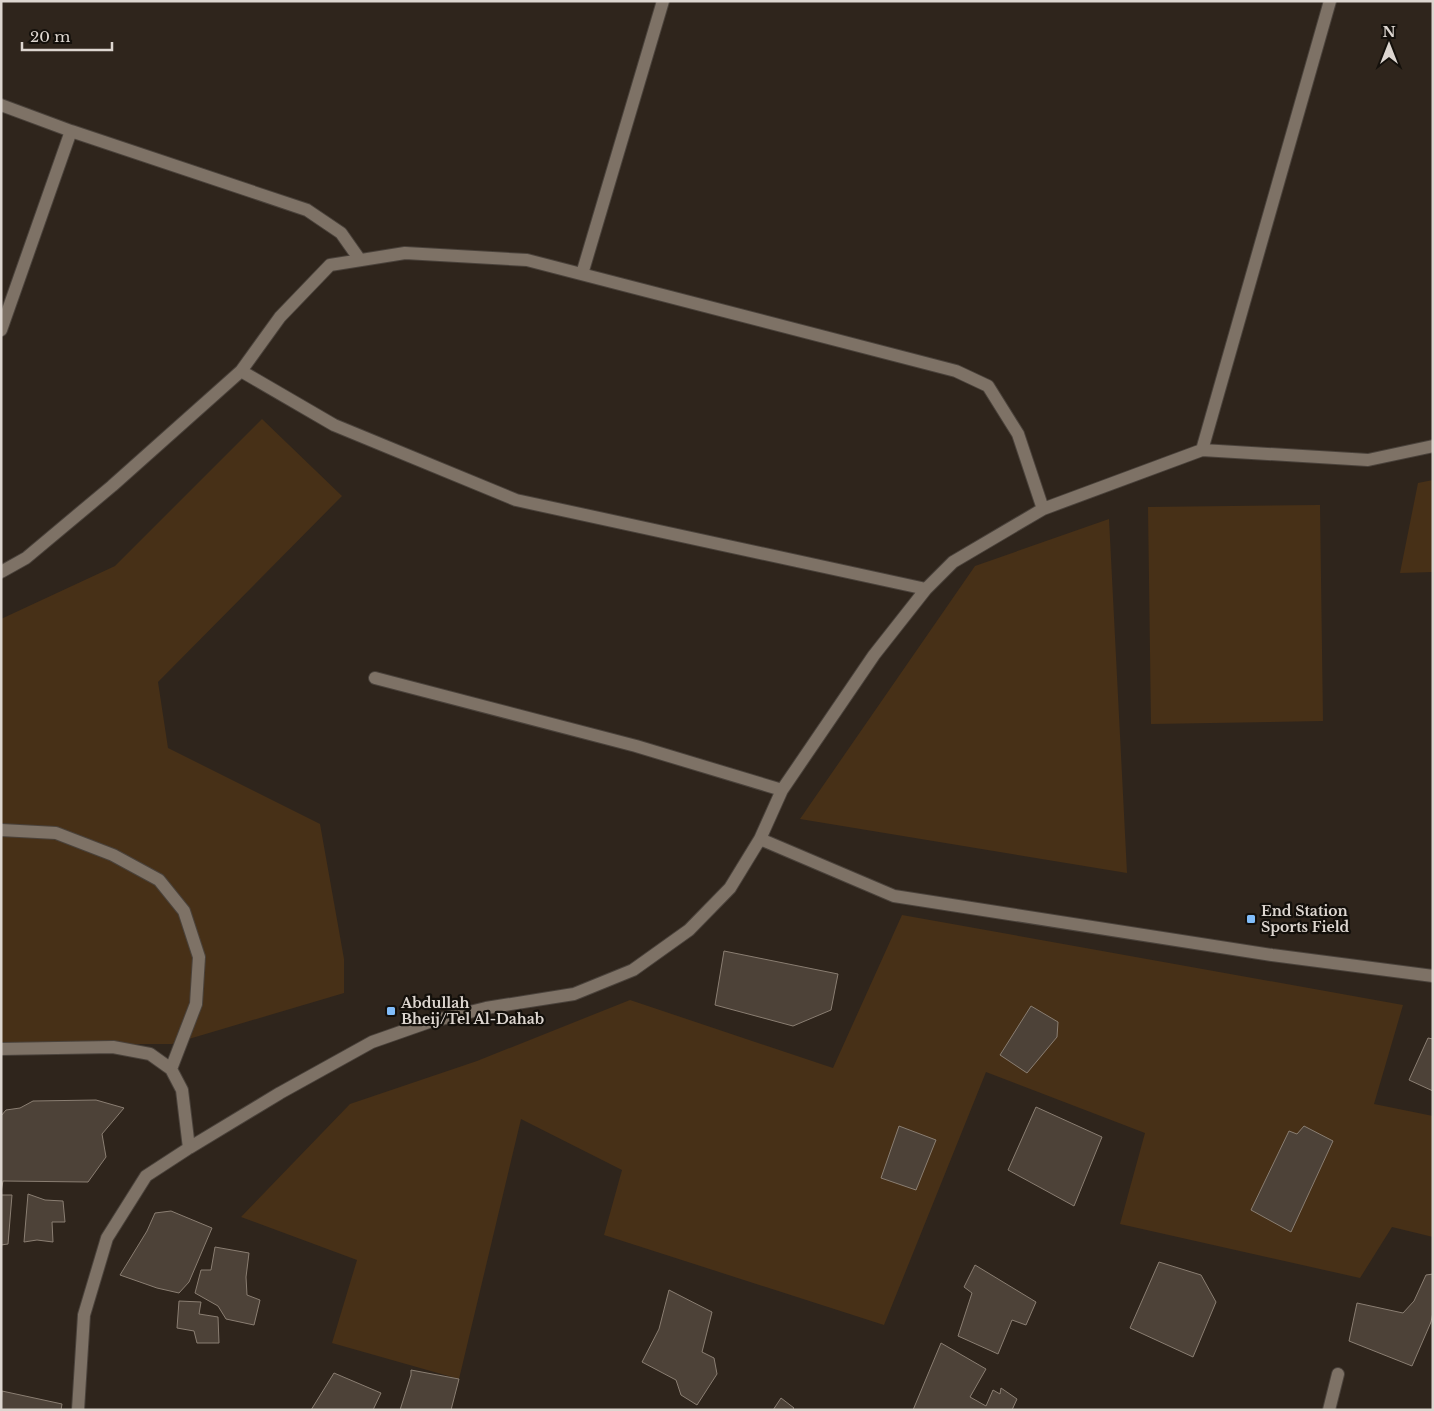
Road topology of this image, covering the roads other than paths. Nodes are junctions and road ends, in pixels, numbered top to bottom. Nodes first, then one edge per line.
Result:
1 (663, 1) edge
2 (1330, 1) edge
3 (1, 105) edge
4 (71, 131) junction
5 (360, 260) junction
6 (582, 274) junction
7 (1, 330) edge
8 (241, 371) junction
9 (1433, 446) edge
10 (1202, 450) junction
11 (1043, 509) junction
12 (1, 572) edge
13 (926, 589) junction
14 (375, 678) dead end
15 (782, 790) junction
16 (1, 830) edge
17 (760, 839) junction
18 (1433, 976) edge
19 (1, 1049) edge
20 (171, 1069) junction
21 (189, 1148) junction
22 (1338, 1374) dead end
23 (78, 1410) edge
24 (1330, 1410) edge

1 - 6 street
2 - 10 street
3 - 4 street
4 - 5 street
4 - 7 street
5 - 6 street
5 - 8 street
6 - 11 street
8 - 12 street
8 - 13 street
9 - 10 street
10 - 11 street
11 - 13 street
13 - 15 street
14 - 15 street
15 - 17 street
16 - 20 street
17 - 18 street
17 - 21 street
19 - 20 street
20 - 21 street
21 - 23 street
22 - 24 street

